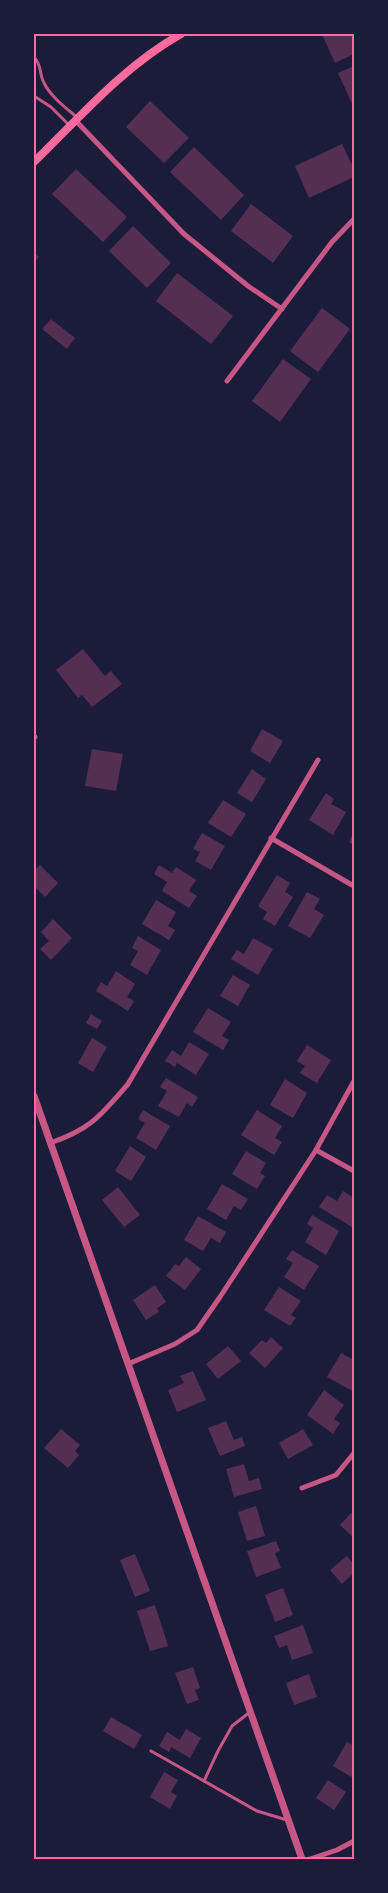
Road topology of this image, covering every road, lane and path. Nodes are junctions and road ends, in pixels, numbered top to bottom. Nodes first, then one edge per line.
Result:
1 (180, 34) edge
2 (34, 58) edge
3 (34, 96) edge
4 (75, 122) junction
5 (34, 162) edge
6 (354, 219) edge
7 (282, 309) junction
8 (228, 381) dead end
9 (318, 760) dead end
10 (271, 838) junction
11 (352, 885) dead end
12 (354, 1081) edge
13 (34, 1096) edge
14 (50, 1143) junction
15 (316, 1150) junction
16 (354, 1171) edge
17 (128, 1364) junction
18 (354, 1453) edge
19 (302, 1488) dead end
20 (251, 1711) junction
21 (151, 1751) dead end
22 (204, 1781) junction
23 (290, 1821) junction
24 (354, 1841) edge
25 (302, 1859) edge
26 (310, 1859) edge

1 - 4 main road
2 - 4 lane
3 - 4 lane
4 - 5 main road
4 - 7 street
6 - 7 street
7 - 8 street
9 - 10 street
10 - 11 street
10 - 14 street
12 - 15 street
13 - 14 street
14 - 17 street
15 - 16 street
15 - 17 street
17 - 20 street
18 - 19 street
20 - 22 lane
20 - 23 street
21 - 22 lane
22 - 23 lane
23 - 25 street
24 - 26 street

